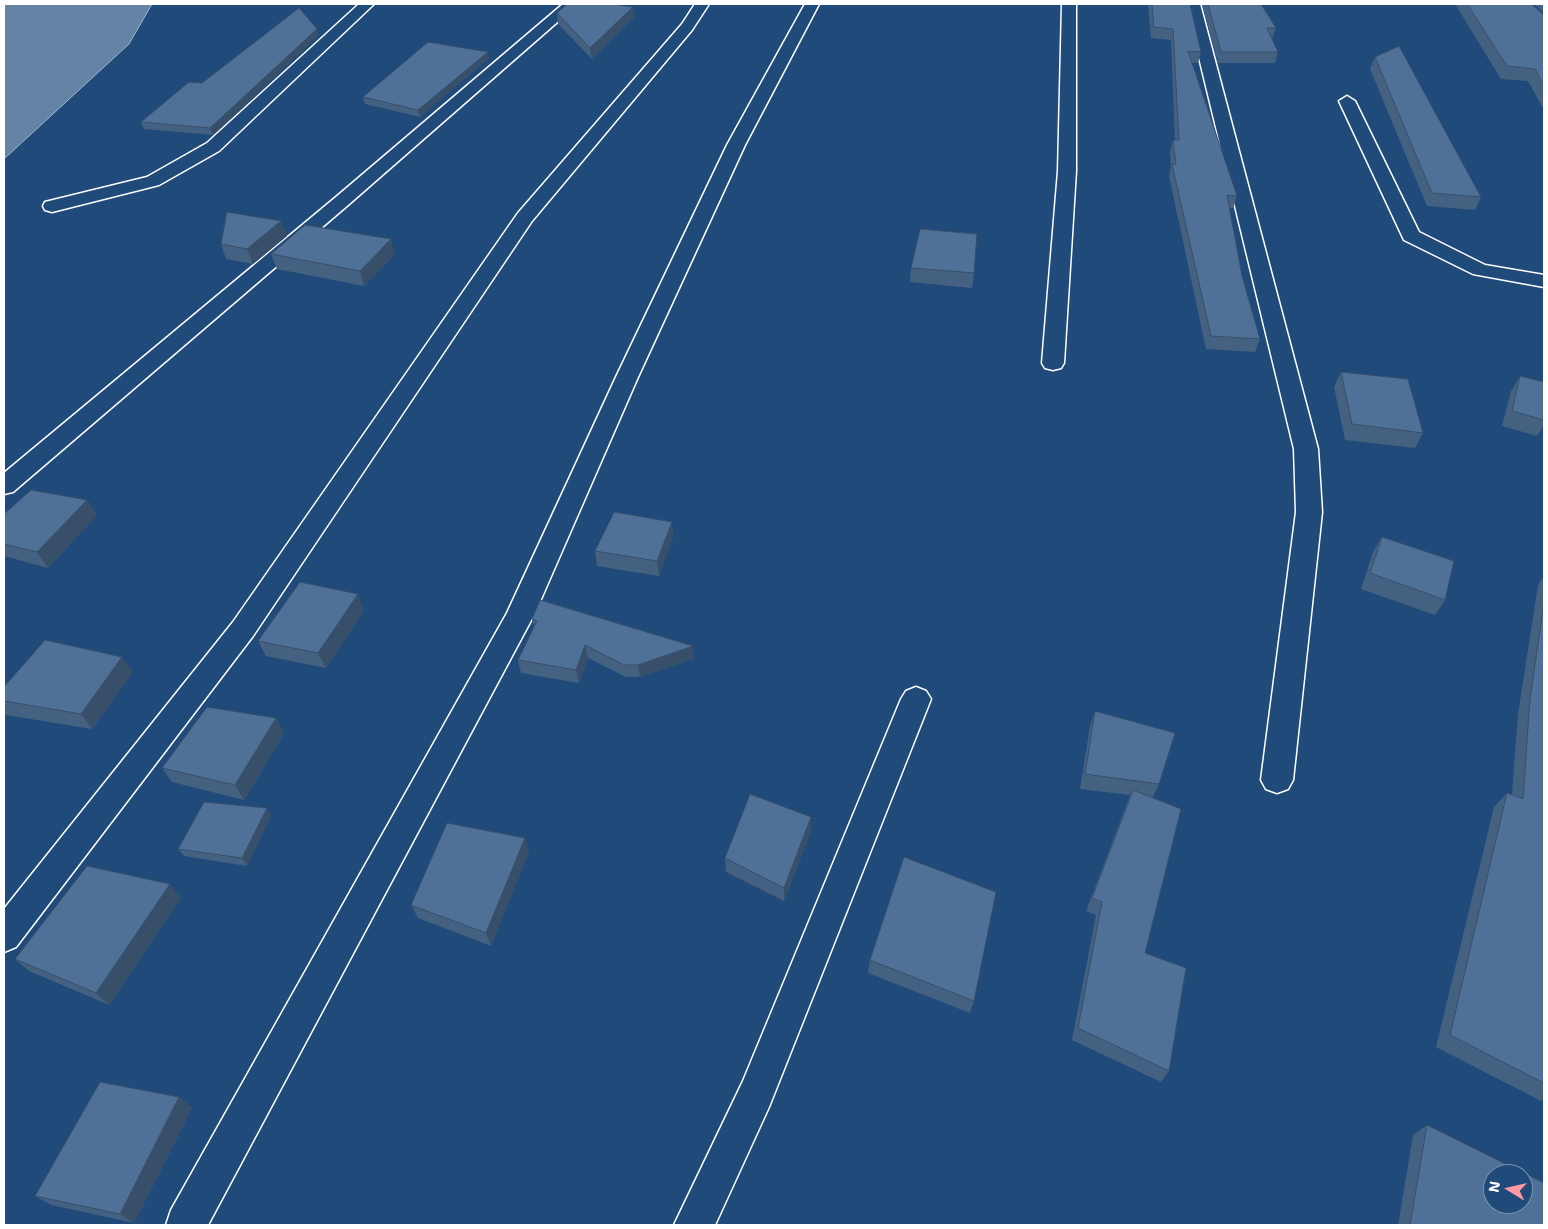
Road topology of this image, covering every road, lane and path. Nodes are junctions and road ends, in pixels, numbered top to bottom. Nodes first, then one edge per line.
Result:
1 (366, 4) edge
2 (570, 4) edge
3 (702, 4) edge
4 (812, 4) edge
5 (1069, 4) edge
6 (1193, 4) edge
7 (1347, 101) dead end
8 (52, 206) dead end
9 (1544, 281) edge
10 (1053, 363) dead end
11 (4, 486) edge
12 (916, 699) dead end
13 (1277, 780) dead end
14 (4, 936) edge
15 (186, 1225) edge
16 (694, 1225) edge

1 - 8 street
2 - 11 street
3 - 14 street
4 - 15 street
5 - 10 street
6 - 13 street
7 - 9 street
12 - 16 street

